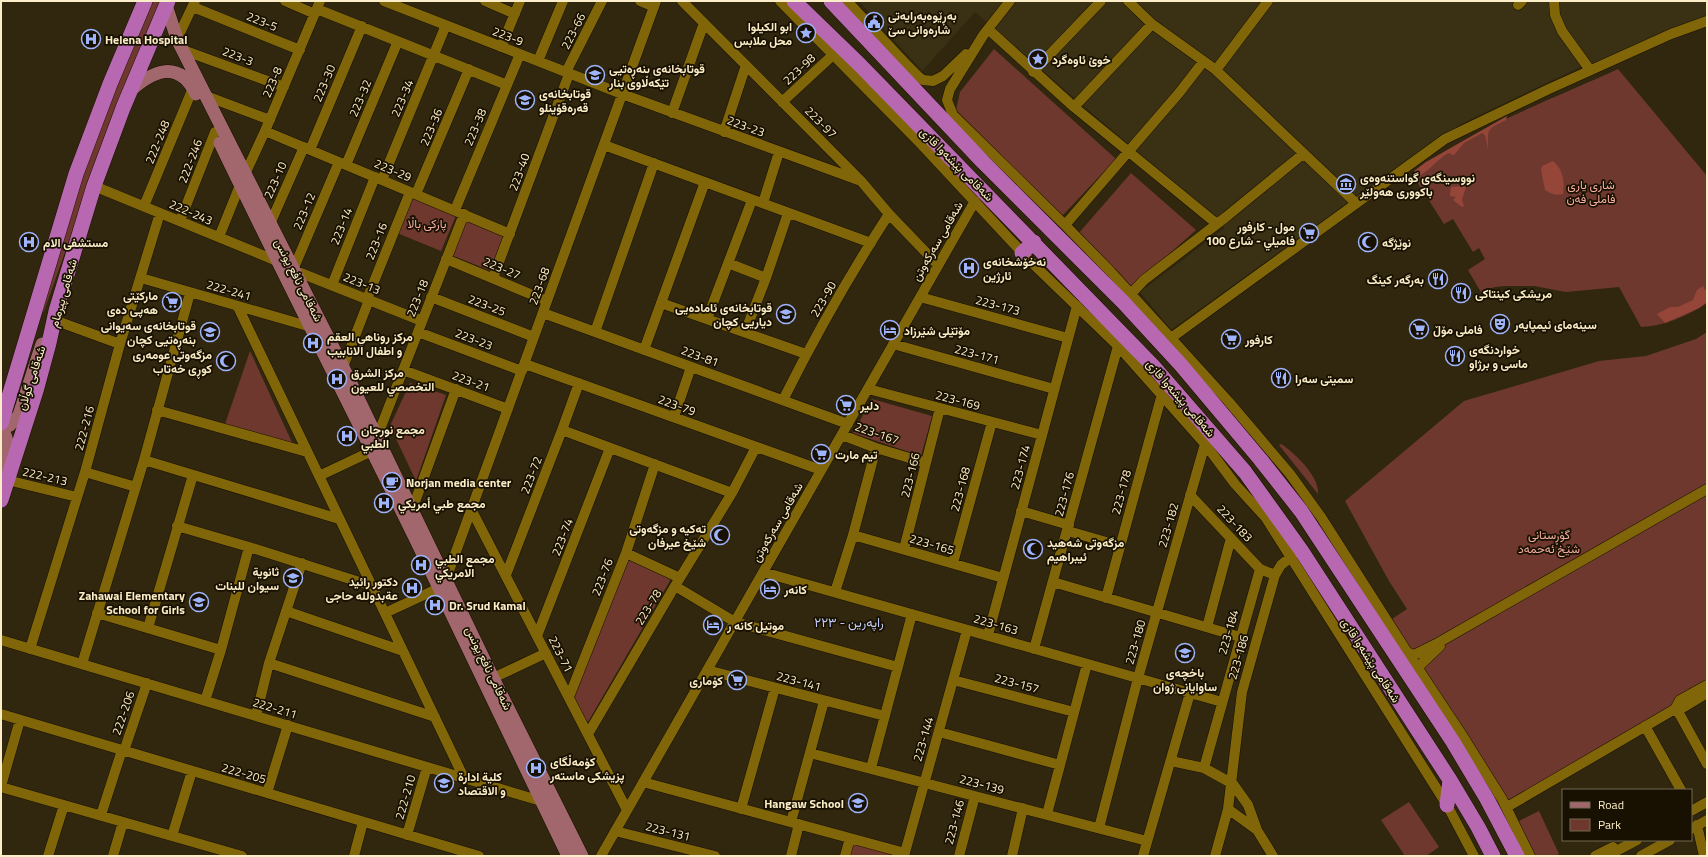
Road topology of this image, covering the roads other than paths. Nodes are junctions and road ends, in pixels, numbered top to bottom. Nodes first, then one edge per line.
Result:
1 (145, 1) edge
2 (285, 1) edge
3 (384, 1) edge
4 (485, 1) edge
5 (520, 1) edge
6 (563, 1) edge
7 (602, 1) edge
8 (640, 1) edge
9 (682, 1) edge
10 (780, 1) edge
11 (794, 1) edge
12 (805, 1) edge
13 (824, 1) edge
14 (831, 1) edge
15 (848, 1) edge
16 (1010, 1) edge
17 (1101, 1) edge
18 (1128, 1) edge
19 (1268, 1) edge
20 (1554, 1) edge
21 (167, 3) edge
22 (194, 4) edge
23 (655, 4) edge
24 (406, 5) edge
25 (318, 8) edge
26 (515, 14) junction
27 (1707, 21) edge
28 (704, 23) junction
29 (1152, 24) junction
30 (446, 25) junction
31 (855, 25) junction
32 (362, 26) junction
33 (986, 31) junction
34 (829, 35) junction
35 (398, 41) junction
36 (180, 44) junction
37 (502, 47) junction
38 (300, 50) junction
39 (520, 54) junction
40 (834, 54) junction
41 (434, 55) junction
42 (538, 61) junction
43 (1203, 62) junction
44 (746, 65) junction
45 (469, 69) junction
46 (1216, 70) junction
47 (1590, 70) junction
48 (1034, 72) junction
49 (568, 73) junction
50 (910, 77) junction
51 (508, 85) junction
52 (284, 87) junction
53 (193, 88) junction
54 (129, 92) junction
55 (622, 94) junction
56 (206, 96) junction
57 (782, 102) junction
58 (1074, 107) junction
59 (672, 113) junction
60 (270, 120) junction
61 (911, 126) junction
62 (265, 131) junction
63 (215, 132) junction
64 (724, 132) junction
65 (604, 145) junction
66 (307, 148) junction
67 (1130, 151) junction
68 (780, 152) junction
69 (1303, 154) junction
70 (987, 157) junction
71 (343, 163) junction
72 (654, 163) junction
73 (378, 178) junction
74 (242, 179) junction
75 (862, 181) junction
76 (705, 182) junction
77 (94, 186) junction
78 (413, 193) junction
79 (752, 200) junction
80 (975, 201) junction
81 (763, 203) junction
82 (1356, 204) junction
83 (144, 206) junction
84 (459, 212) junction
85 (160, 213) junction
86 (788, 213) junction
87 (890, 214) junction
88 (180, 222) junction
89 (270, 224) junction
90 (1217, 224) junction
91 (1065, 225) junction
92 (510, 234) junction
93 (219, 238) junction
94 (1034, 242) junction
95 (871, 243) junction
96 (1022, 253) junction
97 (1085, 255) junction
98 (446, 259) junction
99 (277, 262) junction
100 (728, 263) junction
101 (938, 266) junction
102 (289, 273) junction
103 (141, 278) junction
104 (493, 278) junction
105 (766, 278) junction
106 (332, 285) junction
107 (190, 292) junction
108 (431, 297) junction
109 (920, 297) junction
110 (1127, 298) junction
111 (368, 300) junction
112 (547, 301) junction
113 (661, 303) junction
114 (1077, 306) junction
115 (238, 307) junction
116 (543, 313) junction
117 (707, 319) junction
118 (54, 320) junction
119 (422, 321) junction
120 (311, 326) junction
121 (418, 332) junction
122 (595, 332) junction
123 (745, 332) junction
124 (534, 337) junction
125 (1068, 338) junction
126 (1171, 338) junction
127 (120, 344) junction
128 (893, 344) junction
129 (1118, 346) junction
130 (644, 350) junction
131 (806, 354) junction
132 (21, 357) junction
133 (1185, 362) junction
134 (343, 367) junction
135 (691, 367) junction
136 (523, 368) junction
137 (403, 370) junction
138 (1148, 370) junction
139 (579, 383) junction
140 (868, 388) junction
141 (456, 389) junction
142 (1054, 389) junction
143 (1, 391) edge
144 (1162, 394) junction
145 (782, 400) junction
146 (940, 408) junction
147 (508, 409) junction
148 (157, 410) junction
149 (674, 417) junction
150 (992, 422) junction
151 (848, 424) junction
152 (1, 427) edge
153 (562, 430) junction
154 (842, 435) junction
155 (1042, 435) junction
156 (377, 437) junction
157 (1205, 444) junction
158 (756, 447) junction
159 (610, 448) junction
160 (876, 448) junction
161 (372, 451) junction
162 (307, 452) junction
163 (144, 460) junction
164 (926, 462) junction
165 (655, 464) junction
166 (821, 470) junction
167 (85, 472) junction
168 (192, 475) junction
169 (319, 476) junction
170 (4, 479) edge
171 (136, 487) junction
172 (1707, 489) edge
173 (732, 494) junction
174 (1190, 495) junction
175 (77, 496) junction
176 (1, 500) edge
177 (471, 509) junction
178 (412, 510) junction
179 (1021, 511) junction
180 (340, 519) junction
181 (177, 526) junction
182 (1068, 528) junction
183 (419, 534) junction
184 (853, 535) junction
185 (1231, 538) junction
186 (1120, 546) junction
187 (249, 547) junction
188 (904, 549) junction
189 (626, 553) junction
190 (1296, 553) junction
191 (302, 563) junction
192 (953, 563) junction
193 (1260, 569) junction
194 (763, 572) junction
195 (506, 575) junction
196 (1275, 575) junction
197 (1003, 578) junction
198 (678, 582) junction
199 (1053, 582) junction
200 (443, 584) junction
201 (372, 586) junction
202 (835, 592) junction
203 (1106, 598) junction
204 (286, 611) junction
205 (1157, 612) junction
206 (97, 613) junction
207 (385, 613) junction
208 (912, 614) junction
209 (735, 622) junction
210 (1207, 627) junction
211 (148, 628) junction
212 (1350, 628) junction
213 (1465, 629) junction
214 (967, 630) junction
215 (988, 635) junction
216 (537, 636) junction
217 (1240, 637) junction
218 (1, 640) edge
219 (1034, 648) junction
220 (30, 649) junction
221 (221, 650) junction
222 (403, 651) junction
223 (1399, 652) junction
224 (546, 653) junction
225 (269, 663) junction
226 (82, 664) junction
227 (1087, 664) junction
228 (898, 667) junction
229 (707, 670) junction
230 (1418, 670) junction
231 (493, 678) junction
232 (1138, 678) junction
233 (953, 680) junction
234 (147, 683) junction
235 (1707, 685) edge
236 (775, 688) junction
237 (1390, 689) junction
238 (1190, 693) junction
239 (1707, 693) edge
240 (569, 698) junction
241 (205, 701) junction
242 (824, 701) junction
243 (1222, 702) junction
244 (1428, 706) junction
245 (1675, 709) junction
246 (1074, 712) junction
247 (1, 714) edge
248 (256, 716) junction
249 (885, 716) junction
250 (435, 717) junction
251 (20, 720) junction
252 (288, 725) junction
253 (1645, 726) junction
254 (939, 732) junction
255 (588, 734) junction
256 (1457, 739) junction
257 (123, 750) junction
258 (810, 753) junction
259 (1171, 761) junction
260 (1707, 764) edge
261 (1060, 765) junction
262 (427, 767) junction
263 (871, 768) junction
264 (1204, 768) junction
265 (192, 771) junction
266 (464, 778) junction
267 (1450, 780) junction
268 (643, 782) junction
269 (925, 782) junction
270 (1233, 784) junction
271 (1, 786) edge
272 (1680, 789) edge
273 (267, 793) junction
274 (975, 796) junction
275 (1707, 796) edge
276 (541, 801) junction
277 (1707, 802) edge
278 (64, 804) junction
279 (1447, 805) junction
280 (1507, 807) junction
281 (1692, 807) edge
282 (1023, 808) junction
283 (1692, 808) edge
284 (741, 809) junction
285 (1228, 809) junction
286 (627, 810) junction
287 (1047, 814) junction
288 (101, 815) junction
289 (1707, 820) edge
290 (123, 822) junction
291 (363, 822) junction
292 (795, 823) junction
293 (1694, 827) edge
294 (1099, 828) junction
295 (1257, 830) junction
296 (615, 831) junction
297 (407, 835) junction
298 (172, 836) junction
299 (850, 838) junction
300 (1147, 841) junction
301 (1623, 841) edge
302 (1635, 841) edge
303 (1668, 841) edge
304 (224, 853) edge
305 (905, 855) edge
306 (48, 856) edge
307 (113, 856) edge
308 (242, 856) edge
309 (354, 856) edge
310 (479, 856) edge
311 (568, 856) edge
312 (582, 856) edge
313 (601, 856) edge
314 (715, 856) edge
315 (791, 856) edge
316 (845, 856) edge
317 (959, 856) edge
318 (1012, 856) edge
319 (1143, 856) edge
320 (1215, 856) edge
321 (1274, 856) edge
322 (1474, 856) edge
323 (1493, 856) edge
324 (1517, 856) edge
325 (1530, 856) edge
326 (1595, 856) edge
327 (1607, 856) edge
328 (1641, 856) edge
329 (1704, 856) edge

1 - 132 highway, شەقامی پیرمام
2 - 25 street
3 - 24 street, 223-9
4 - 26 street
5 - 26 street
6 - 42 street
7 - 49 street, 223-66
8 - 23 street
9 - 28 street, 223-97
10 - 40 street
11 - 34 highway, شەقامی پێشەوا قازی
12 - 34 highway
13 - 31 highway
14 - 31 highway, شەقامی پێشەوا قازی
15 - 50 street
16 - 33 street
17 - 48 street
18 - 29 street
19 - 46 street
20 - 47 street
21 - 36 main road, شەقامی نافع یونس
21 - 54 highway, شەقامی پیرمام
22 - 36 street
22 - 38 street, 223-5
23 - 55 street, 223-68
24 - 30 street, 223-9
25 - 32 street
25 - 38 street, 223-8
26 - 37 street
27 - 47 street
28 - 44 street, 223-97
28 - 59 street
29 - 43 street
29 - 58 street
30 - 37 street, 223-9
30 - 41 street, 223-34
31 - 50 highway, شەقامی پێشەوا قازی
32 - 35 street
32 - 66 street, 223-30
33 - 48 street
33 - 50 street
33 - 70 street
34 - 61 highway, شەقامی پێشەوا قازی
35 - 41 street
35 - 71 street, 223-32
36 - 52 street, 223-3
36 - 56 main road, شەقامی نافع یونس
37 - 39 street, 223-9
38 - 52 street, 223-8
39 - 42 street, 223-9
39 - 51 street, 223-38
40 - 57 street, 223-98
40 - 61 street
41 - 45 street
41 - 73 street, 223-34
42 - 49 street, 223-9
43 - 46 street
43 - 67 street
44 - 57 street, 223-97
44 - 64 street
45 - 51 street
45 - 78 street, 223-36
46 - 69 street
47 - 82 street
48 - 58 street
49 - 55 street, 223-9
49 - 92 street, 223-40
50 - 70 highway, شەقامی پێشەوا قازی
51 - 84 street, 223-38
52 - 60 street, 223-8
53 - 54 main road, شەقامی نافع یونس
53 - 63 main road, شەقامی نافع یونس
53 - 83 street, 222-248
54 - 77 highway, شەقامی پیرمام
55 - 59 street, 223-23
55 - 65 street, 223-68
56 - 60 street
56 - 74 main road, شەقامی نافع یونس
57 - 75 street, 223-97
58 - 67 street
59 - 64 street, 223-23
60 - 62 street, 223-8
61 - 80 street
61 - 94 highway, شەقامی پێشەوا قازی
62 - 66 street, 223-29
62 - 74 street, 223-8
63 - 74 main road, شەقامی نافع یونس
63 - 88 street, 222-246
64 - 68 street, 223-23
65 - 72 street
65 - 112 street, 223-68
66 - 71 street, 223-29
66 - 89 street, 223-10
67 - 90 street
67 - 91 street
68 - 75 street, 223-23
68 - 81 street
69 - 82 street
69 - 90 street
70 - 91 street
70 - 97 highway, شەقامی پێشەوا قازی
71 - 73 street, 223-29
71 - 102 street, 223-12
72 - 76 street
72 - 122 street
73 - 78 street, 223-29
73 - 106 street, 223-14
74 - 89 main road, شەقامی نافع یونس
74 - 93 street, 223-8
74 - 99 main road, شەقامی نافع یونس
75 - 87 street, 223-97
76 - 79 street
76 - 113 street
77 - 83 street, 222-243
77 - 118 highway, شەقامی پیرمام
78 - 84 street, 223-29
78 - 111 street, 223-16
79 - 81 street
79 - 100 street
80 - 96 street
80 - 101 street, شەقامی سەرکەوتن
81 - 86 street
82 - 126 street
83 - 85 street, 222-243
84 - 92 street, 223-29
84 - 98 street, 223-18
85 - 88 street, 222-243
85 - 103 street, 222-216
86 - 95 street
86 - 105 street
87 - 95 street, 223-90
87 - 101 street, 223-97
88 - 93 street, 222-243
89 - 102 main road, شەقامی نافع یونس
90 - 110 street
91 - 97 street
92 - 104 street, 223-40
93 - 99 street, 222-243
94 - 96 highway
94 - 138 highway, شەقامی پێشەوا قازی
95 - 131 street, 223-90
96 - 114 street
97 - 110 highway, شەقامی پێشەوا قازی
98 - 104 street, 223-27
98 - 108 street, 223-18
99 - 102 main road, شەقامی نافع یونس
100 - 105 street
100 - 117 street
101 - 109 street, شەقامی سەرکەوتن
102 - 106 street, 223-13
102 - 120 main road, شەقامی نافع یونس
102 - 134 main road, شەقامی نافع یونس
103 - 107 street, 222-241
103 - 127 street, 222-216
104 - 112 street, 223-27
105 - 123 street
106 - 111 street, 223-13
107 - 115 street, 222-241
107 - 148 street
108 - 119 street, 223-18
108 - 124 street, 223-25
109 - 125 street, 223-173
109 - 128 street, شەقامی سەرکەوتن
110 - 126 street
110 - 133 highway, شەقامی پێشەوا قازی
111 - 119 street, 223-13
111 - 134 street, 223-16
112 - 116 street, 223-68
113 - 117 street
113 - 130 street
114 - 125 street, 223-174
114 - 129 street
115 - 120 street, 222-241
115 - 162 street
116 - 122 street, 223-81
116 - 124 street, 223-68
117 - 123 street
118 - 127 street
118 - 152 main road, شەقامی گوڵان
118 - 170 highway, شەقامی پیرمام
119 - 121 street, 223-18
120 - 161 main road, شەقامی نافع یونس
121 - 136 street, 223-23
121 - 137 street, 223-18
122 - 130 street, 223-81
123 - 131 street
124 - 136 street, 223-68
125 - 142 street, 223-174
126 - 133 street
127 - 167 street, 222-216
128 - 140 street, شەقامی سەرکەوتن
128 - 142 street, 223-171
129 - 138 street
129 - 182 street, 223-176
130 - 135 street, 223-81
131 - 145 street, 223-90
132 - 143 highway
132 - 152 highway, شەقامی پیرمام
133 - 223 highway, شەقامی پێشەوا قازی
134 - 156 main road, شەقامی نافع یونس
135 - 145 street, 223-81
135 - 149 street
136 - 139 street, 223-79
136 - 147 street, 223-68
137 - 141 street, 223-21
137 - 156 street, 223-18
138 - 144 street
138 - 190 highway, شەقامی پێشەوا قازی
139 - 149 street, 223-79
139 - 153 street, 223-72
140 - 146 street, 223-169
140 - 151 street, شەقامی سەرکەوتن
141 - 147 street, 223-21
141 - 178 street
142 - 155 street, 223-174
144 - 157 street
144 - 186 street, 223-178
145 - 151 street, 223-81
146 - 150 street, 223-169
146 - 164 street, 223-166
147 - 177 street, 223-68
148 - 162 street
148 - 163 street
149 - 158 street, 223-79
150 - 155 street, 223-169
150 - 192 street, 223-168
151 - 154 street, شەقامی سەرکەوتن
152 - 170 main road
153 - 159 street
153 - 195 street, 223-72
154 - 160 street, 223-167
154 - 166 street, شەقامی سەرکەوتن
155 - 179 street, 223-174
156 - 178 main road, شەقامی نافع یونس
157 - 174 street, 223-182
157 - 190 street
158 - 166 street, 223-79
158 - 173 street, 223-78
159 - 165 street
159 - 216 street, 223-74
160 - 164 street, 223-167
160 - 184 street
161 - 169 street
161 - 183 main road, شەقامی نافع یونس
162 - 169 street
163 - 168 street
163 - 171 street
164 - 188 street, 223-166
165 - 173 street
165 - 189 street, 223-76
166 - 194 street, شەقامی سەرکەوتن
167 - 171 street
167 - 175 street, 222-216
168 - 180 street
168 - 181 street
169 - 180 street
170 - 175 street, 222-213
170 - 176 highway, شەقامی پیرمام
171 - 206 street
172 - 213 street
173 - 198 street, 223-78
174 - 185 street, 223-183
174 - 205 street, 223-182
175 - 220 street, 222-216
177 - 195 street, 223-71
177 - 200 street, 223-68
178 - 183 main road, شەقامی نافع یونس
179 - 182 street
179 - 197 street, 223-174
180 - 201 street
181 - 187 street
181 - 211 street
182 - 186 street
182 - 199 street, 223-176
183 - 200 main road, شەقامی نافع یونس
184 - 188 street, 223-165
184 - 202 street
185 - 193 street, 223-183
185 - 210 street
186 - 203 street, 223-178
187 - 191 street
187 - 221 street
188 - 192 street, 223-165
189 - 198 street
189 - 240 street, 223-76
190 - 196 street, 223-186
190 - 212 highway, شەقامی پێشەوا قازی
190 - 279 street
191 - 201 street
191 - 204 street
192 - 197 street, 223-165
193 - 196 street
193 - 217 street, 223-184
194 - 202 street, 223-163
194 - 209 street, شەقامی سەرکەوتن
195 - 216 street, 223-71
196 - 270 street, 223-186
197 - 215 street, 223-174
198 - 209 street
198 - 255 street, 223-78
199 - 203 street
199 - 219 street, 223-176
200 - 207 street
200 - 231 main road, شەقامی نافع یونس
200 - 276 main road, شەقامی نافع یونس
201 - 207 street
202 - 208 street, 223-163
203 - 205 street
204 - 222 street
204 - 225 street
205 - 210 street
205 - 232 street, 223-180
206 - 211 street
206 - 226 street
207 - 222 street
208 - 214 street, 223-163
208 - 228 street
209 - 228 street
209 - 229 street, شەقامی سەرکەوتن
210 - 217 street
211 - 221 street
212 - 223 highway
212 - 237 highway, شەقامی پێشەوا قازی
213 - 223 street
213 - 230 street
214 - 215 street, 223-163
214 - 233 street, 223-144
215 - 219 street, 223-163
216 - 224 street, 223-71
217 - 243 street, 223-184
218 - 220 street, 222-211
219 - 227 street, 223-163
220 - 226 street, 222-211
221 - 241 street
222 - 250 street
223 - 230 street
223 - 244 highway, شەقامی پێشەوا قازی
224 - 231 street
224 - 240 street, 223-71
225 - 248 street
225 - 250 street
226 - 234 street, 222-211
227 - 232 street, 223-163
227 - 246 street
228 - 249 street
229 - 236 street, 223-141
229 - 268 street, شەقامی سەرکەوتن
230 - 256 street
231 - 312 main road, شەقامی نافع یونس
232 - 238 street, 223-163
232 - 294 street, 223-180
233 - 246 street, 223-157
233 - 254 street, 223-144
234 - 241 street, 222-211
234 - 257 street, 222-206
235 - 245 street
236 - 242 street, 223-141
236 - 284 street
237 - 244 highway
237 - 267 highway, شەقامی پێشەوا قازی
238 - 243 street, 223-163
238 - 259 street
239 - 245 street
240 - 255 street, 223-71
241 - 248 street, 222-211
242 - 249 street, 223-141
242 - 258 street
243 - 264 street, 223-184
244 - 256 highway, شەقامی پێشەوا قازی
245 - 253 street
245 - 260 street
246 - 261 street
247 - 251 street, 222-205
248 - 252 street, 222-211
249 - 263 street
250 - 266 street
251 - 257 street, 222-205
251 - 271 street
252 - 262 street, 222-211
252 - 273 street
253 - 272 street
253 - 280 street
254 - 261 street
254 - 269 street, 223-144
255 - 286 street, 223-71
256 - 280 street
256 - 324 highway, شەقامی پێشەوا قازی
257 - 265 street, 222-205
257 - 288 street, 222-206
258 - 263 street, 223-139
258 - 292 street
259 - 264 street
259 - 300 street
261 - 287 street
262 - 266 street, 222-211
262 - 297 street, 222-210
263 - 269 street, 223-139
264 - 270 street
265 - 273 street, 222-205
265 - 298 street
266 - 276 street, 222-211
267 - 279 highway
267 - 323 highway, شەقامی پێشەوا قازی
268 - 284 street
268 - 286 street, شەقامی سەرکەوتن
269 - 274 street, 223-139
269 - 305 street, 223-144
270 - 285 street, 223-186
270 - 295 street
271 - 278 street
273 - 291 street, 222-205
274 - 282 street, 223-139
274 - 317 street, 223-146
275 - 281 street
276 - 311 main road, شەقامی نافع یونس
277 - 283 street
278 - 288 street
278 - 306 street
279 - 322 street
280 - 325 street
282 - 287 street, 223-139
282 - 318 street
284 - 292 street
285 - 295 street
285 - 320 street, 223-186
286 - 296 street, شەقامی سەرکەوتن
287 - 294 street, 223-139
288 - 290 street
289 - 293 street
290 - 298 street
290 - 307 street
291 - 297 street, 222-205
291 - 309 street
292 - 299 street
292 - 315 street
293 - 329 street
294 - 300 street, 223-139
295 - 321 street
296 - 313 street, شەقامی سەرکەوتن
296 - 314 street, 223-131
297 - 310 street, 222-205
298 - 304 street
299 - 305 street
299 - 316 street
300 - 319 street
301 - 326 street
302 - 327 street
303 - 328 street
304 - 308 street

